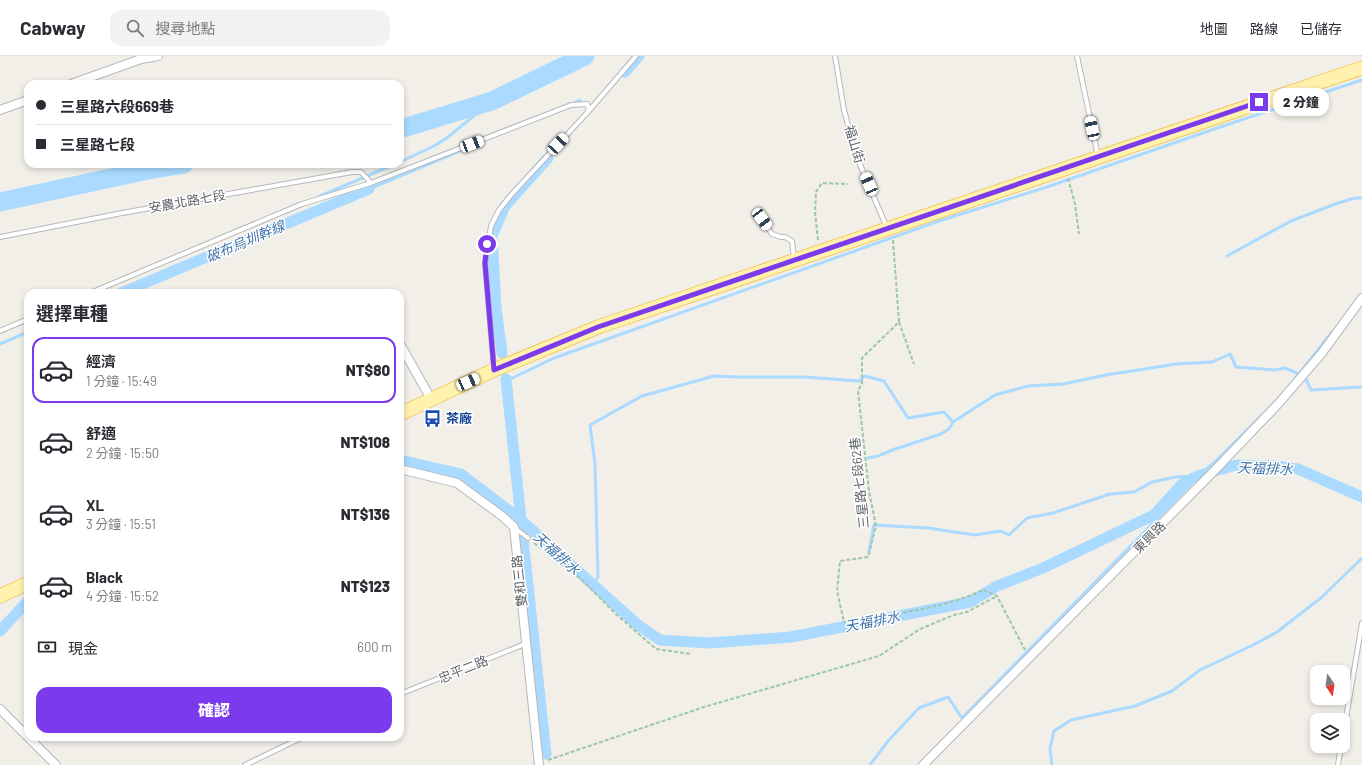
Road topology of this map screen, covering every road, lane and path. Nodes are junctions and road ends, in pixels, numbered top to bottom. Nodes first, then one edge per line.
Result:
1 (158, 56) edge
2 (636, 56) edge
3 (835, 56) edge
4 (1076, 56) edge
5 (1362, 68) edge
6 (83, 80) edge
7 (24, 101) edge
8 (0, 110) edge
9 (587, 113) junction
10 (1098, 156) junction
11 (1065, 168) junction
12 (371, 183) junction
13 (848, 184) dead end
14 (758, 214) dead end
15 (890, 227) junction
16 (1079, 234) dead end
17 (0, 237) edge
18 (820, 251) junction
19 (794, 260) junction
20 (100, 289) edge
21 (1362, 298) edge
22 (24, 321) edge
23 (899, 322) junction
24 (0, 331) edge
25 (404, 351) edge
26 (914, 364) dead end
27 (501, 367) junction
28 (431, 399) junction
29 (404, 412) edge
30 (404, 470) edge
31 (517, 530) junction
32 (528, 538) joint
33 (24, 585) edge
34 (0, 596) edge
35 (996, 596) junction
36 (1362, 623) edge
37 (525, 644) junction
38 (691, 654) dead end
39 (1029, 657) junction
40 (404, 692) edge
41 (0, 709) edge
42 (1347, 713) edge
43 (24, 733) edge
44 (32, 741) edge
45 (295, 741) edge
46 (1340, 753) edge
47 (552, 758) dead end
48 (56, 765) edge
49 (245, 765) edge
50 (539, 765) edge
51 (923, 765) edge
52 (1338, 765) edge

1 - 6 street
2 - 9 lane
3 - 15 lane, 福山街
4 - 10 lane
5 - 10 main road
7 - 8 street
9 - 12 lane
9 - 27 lane
10 - 11 main road
11 - 15 main road
11 - 16 path
12 - 17 lane, 安農北路七段
12 - 20 lane
13 - 18 path
14 - 19 lane
15 - 18 main road
15 - 23 path
18 - 19 main road
19 - 27 main road
21 - 39 street, 東興路
22 - 24 lane
23 - 26 path
23 - 35 path, 三星路七段62巷
25 - 28 street
27 - 28 main road
28 - 29 main road
30 - 31 street
31 - 32 lane
31 - 37 street, 雙和三路
32 - 38 path
33 - 34 main road
35 - 39 path
35 - 47 path
36 - 42 lane
37 - 40 lane, 忠平二路
37 - 50 street, 雙和三路
39 - 51 street, 東興路
41 - 43 street
44 - 48 street
45 - 49 lane
46 - 52 lane

